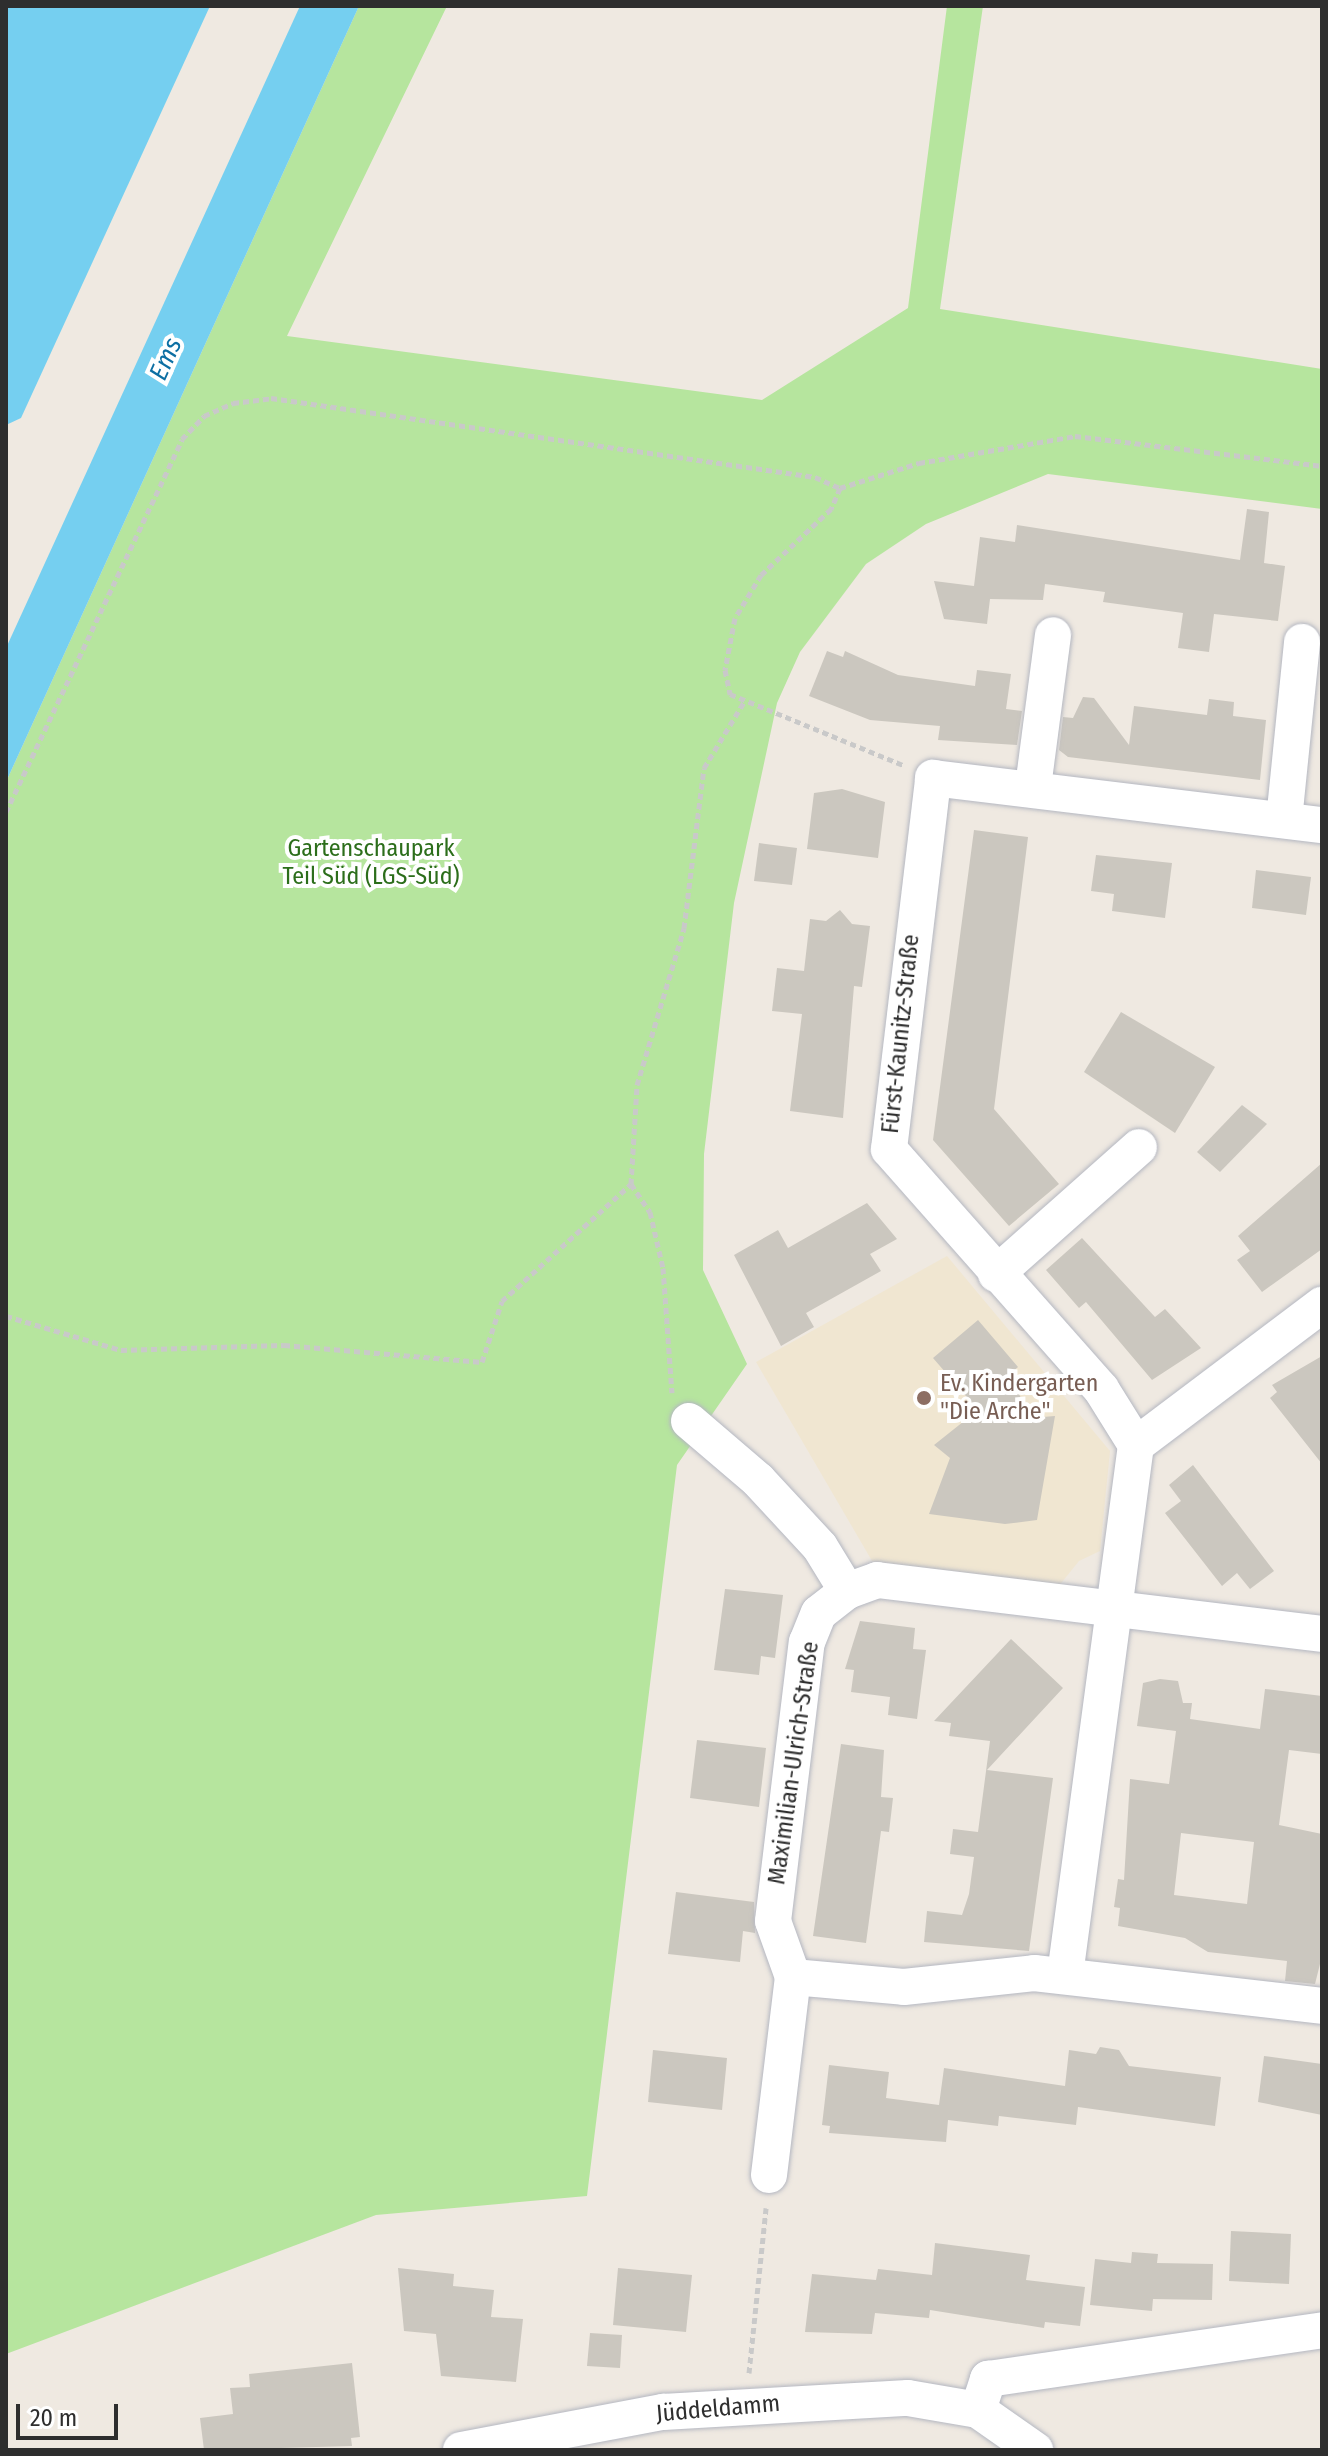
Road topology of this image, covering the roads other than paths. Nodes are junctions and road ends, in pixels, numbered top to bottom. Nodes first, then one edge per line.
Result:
1 (1053, 635) dead end
2 (1302, 642) dead end
3 (1033, 787) junction
4 (1284, 820) junction
5 (1322, 825) edge
6 (1139, 1147) dead end
7 (996, 1274) junction
8 (1322, 1305) edge
9 (689, 1421) road end
10 (1136, 1445) junction
11 (847, 1591) junction
12 (1114, 1609) junction
13 (1322, 1634) edge
14 (1065, 1975) junction
15 (793, 1977) junction
16 (1322, 2006) edge
17 (769, 2175) road end
18 (1322, 2330) edge
19 (978, 2410) junction
20 (461, 2450) edge
21 (1035, 2450) edge

1 - 3 street
2 - 4 street
3 - 4 street
3 - 7 street, Fürst-Kaunitz-Straße
4 - 5 street
6 - 7 street
7 - 10 street, Fürst-Kaunitz-Straße
8 - 10 street
9 - 11 street
10 - 12 street
11 - 12 street, Maximilian-Ulrich-Straße
11 - 15 street, Maximilian-Ulrich-Straße
12 - 13 street, Maximilian-Ulrich-Straße
12 - 14 street
14 - 15 street
14 - 16 street
15 - 17 street, Maximilian-Ulrich-Straße
18 - 19 street
19 - 20 street, Jüddeldamm
19 - 21 street, Jüddeldamm

